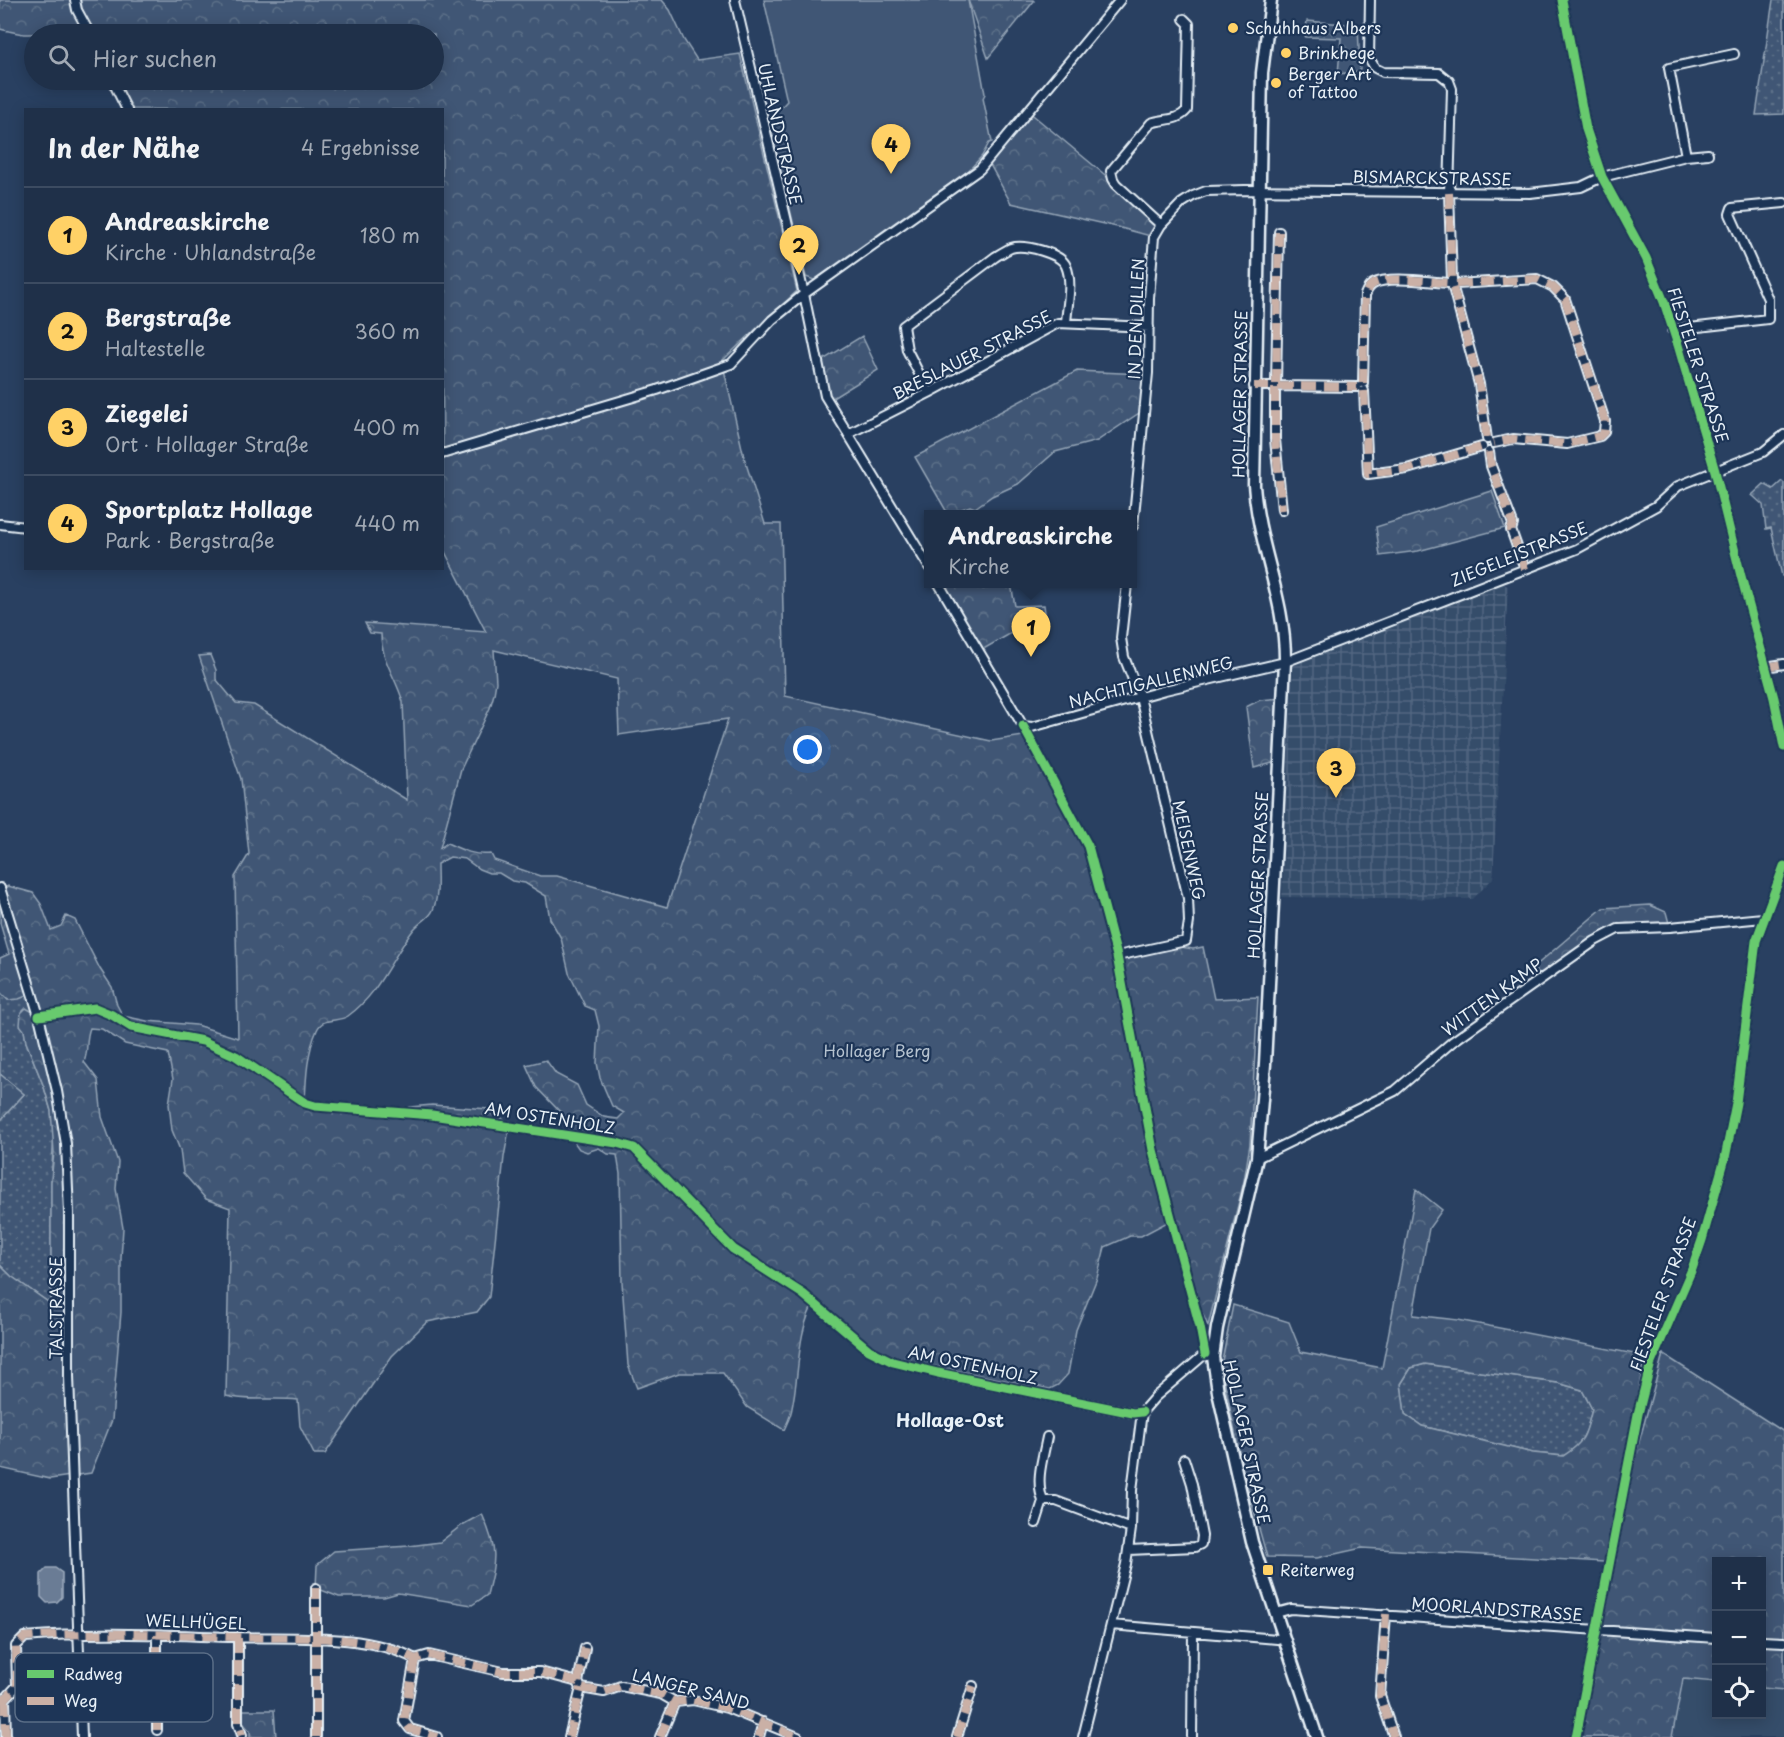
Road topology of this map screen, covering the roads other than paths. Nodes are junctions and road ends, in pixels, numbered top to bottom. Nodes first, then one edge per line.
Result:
1 (75, 0) edge
2 (735, 0) edge
3 (1120, 0) edge
4 (1271, 0) edge
5 (1370, 0) edge
6 (1562, 0) edge
7 (1184, 19) dead end
8 (85, 24) edge
9 (1734, 54) dead end
10 (117, 90) edge
11 (126, 108) edge
12 (1708, 154) dead end
13 (1686, 156) junction
14 (1602, 177) junction
15 (1258, 190) junction
16 (1449, 193) junction
17 (1784, 203) edge
18 (1161, 225) junction
19 (1279, 232) dead end
20 (1452, 284) junction
21 (804, 294) junction
22 (1066, 323) junction
23 (1149, 327) junction
24 (1672, 330) junction
25 (1254, 386) junction
26 (1275, 386) junction
27 (1361, 387) junction
28 (929, 393) junction
29 (848, 434) junction
30 (1784, 435) edge
31 (1490, 441) junction
32 (1485, 449) junction
33 (444, 453) edge
34 (1715, 471) junction
35 (1135, 510) edge
36 (1282, 510) dead end
37 (0, 524) edge
38 (24, 527) edge
39 (924, 559) edge
40 (1525, 569) junction
41 (941, 588) edge
42 (1127, 588) edge
43 (1285, 662) junction
44 (1784, 664) edge
45 (1765, 667) junction
46 (1140, 698) junction
47 (1784, 747) edge
48 (1784, 866) edge
49 (1782, 879) edge
50 (0, 888) edge
51 (1763, 918) junction
52 (1117, 956) dead end
53 (39, 1016) junction
54 (1257, 1158) junction
55 (1214, 1352) junction
56 (1142, 1412) junction
57 (1047, 1437) dead end
58 (1184, 1460) dead end
59 (1043, 1501) junction
60 (1036, 1523) dead end
61 (1131, 1530) junction
62 (1129, 1550) junction
63 (316, 1588) dead end
64 (1276, 1613) junction
65 (1386, 1614) junction
66 (1111, 1625) junction
67 (1597, 1630) junction
68 (77, 1633) junction
69 (1193, 1633) junction
70 (157, 1635) junction
71 (1283, 1637) junction
72 (238, 1638) junction
73 (315, 1638) junction
74 (1712, 1638) edge
75 (1766, 1641) edge
76 (1784, 1642) edge
77 (585, 1648) dead end
78 (16, 1653) edge
79 (78, 1653) edge
80 (157, 1653) edge
81 (415, 1659) junction
82 (579, 1685) junction
83 (973, 1686) dead end
84 (15, 1687) edge
85 (2, 1699) edge
86 (675, 1702) junction
87 (81, 1722) edge
88 (157, 1722) edge
89 (763, 1722) junction
90 (157, 1730) dead end
91 (242, 1735) dead end
92 (6, 1737) edge
93 (82, 1737) edge
94 (316, 1737) edge
95 (437, 1737) edge
96 (569, 1737) edge
97 (660, 1737) edge
98 (759, 1737) edge
99 (798, 1737) edge
100 (957, 1737) edge
101 (1083, 1737) edge
102 (1192, 1737) edge
103 (1317, 1737) edge
104 (1394, 1737) edge
105 (1576, 1737) edge

1 - 8 street
2 - 21 street, UHLANDSTRASSE
3 - 21 street
4 - 15 main road, HOLLAGER STRASSE
5 - 16 street
6 - 14 street, FIESTELER STRASSE
7 - 18 street
9 - 13 street
10 - 11 street
12 - 13 street, BISMARCKSTRASSE
13 - 14 street, BISMARCKSTRASSE
14 - 16 street, BISMARCKSTRASSE
14 - 24 street, FIESTELER STRASSE
15 - 16 street, BISMARCKSTRASSE
15 - 18 street, IN DEN DILLEN
15 - 25 main road, HOLLAGER STRASSE
16 - 20 street
17 - 24 street
18 - 23 street, IN DEN DILLEN
19 - 26 street
20 - 27 street
20 - 31 street
20 - 31 street
21 - 29 street, UHLANDSTRASSE
21 - 33 street
22 - 23 street, BRESLAUER STRASSE
22 - 28 street, BRESLAUER STRASSE
22 - 28 street
23 - 35 street, IN DEN DILLEN
24 - 34 street, FIESTELER STRASSE
25 - 26 street
25 - 43 main road, HOLLAGER STRASSE
26 - 27 street
26 - 36 street
27 - 32 street
28 - 29 street, BRESLAUER STRASSE
29 - 39 street, UHLANDSTRASSE
30 - 34 street, ZIEGELEISTRASSE
31 - 32 street
32 - 40 street
34 - 40 street, ZIEGELEISTRASSE
34 - 45 street, FIESTELER STRASSE
37 - 38 street
40 - 43 street, ZIEGELEISTRASSE
41 - 46 street, NACHTIGALLENWEG
42 - 46 street
43 - 46 street, NACHTIGALLENWEG
43 - 54 main road, HOLLAGER STRASSE
44 - 45 street
45 - 47 street, FIESTELER STRASSE
46 - 52 street, MEISENWEG
48 - 49 street, FIESTELER STRASSE
49 - 51 street, FIESTELER STRASSE
50 - 53 street, TALSTRASSE
51 - 54 street, WITTEN KAMP
51 - 67 street, FIESTELER STRASSE
53 - 56 street, AM OSTENHOLZ
53 - 68 street, TALSTRASSE
54 - 55 main road, HOLLAGER STRASSE
55 - 56 street
55 - 64 main road, HOLLAGER STRASSE
56 - 61 street
57 - 59 street
58 - 62 street
59 - 60 street
59 - 61 street
61 - 62 street
62 - 66 street
63 - 73 street
64 - 65 street, MOORLANDSTRASSE
64 - 71 main road, HOLLAGER STRASSE
65 - 67 street, MOORLANDSTRASSE
65 - 104 street
66 - 69 street
66 - 101 street
67 - 74 street, MOORLANDSTRASSE
67 - 105 street, FIESTELER STRASSE
68 - 70 street, WELLHÜGEL
68 - 78 street, WELLHÜGEL
68 - 79 street, TALSTRASSE
69 - 71 street
69 - 102 street
70 - 72 street, WELLHÜGEL
70 - 80 street
71 - 103 main road, HOLLAGER STRASSE
72 - 73 street, WELLHÜGEL
72 - 91 street
73 - 81 street, LANGER SAND
73 - 94 street
75 - 76 street
77 - 82 street
81 - 82 street, LANGER SAND
81 - 95 street
82 - 86 street, LANGER SAND
82 - 96 street
83 - 100 street
84 - 85 street, WELLHÜGEL
85 - 92 street
86 - 89 street, LANGER SAND
86 - 97 street
87 - 93 street, TALSTRASSE
88 - 90 street
89 - 98 street
89 - 99 street, LANGER SAND

